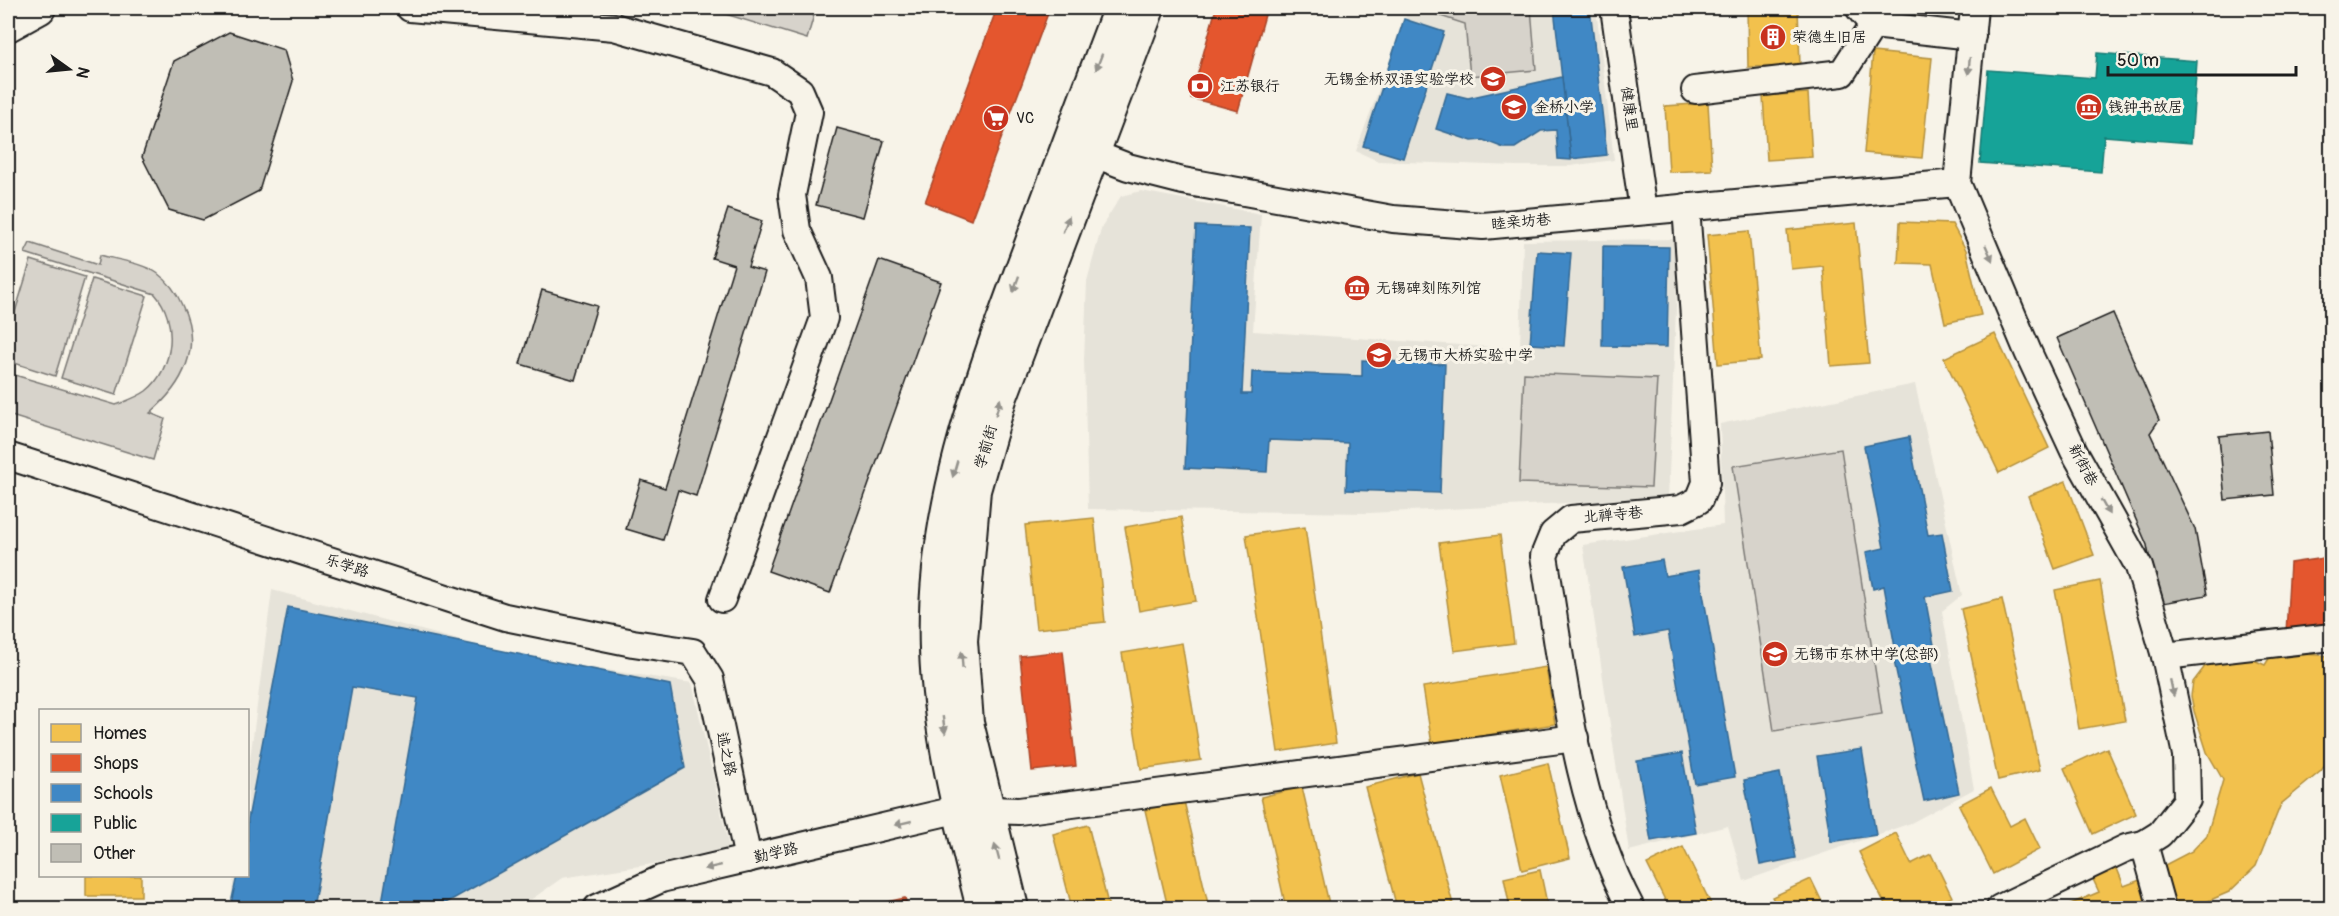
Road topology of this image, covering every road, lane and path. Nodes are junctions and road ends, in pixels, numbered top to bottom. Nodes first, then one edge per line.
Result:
1 (39, 8) edge
2 (411, 8) edge
3 (1120, 8) edge
4 (1148, 8) edge
5 (1614, 8) edge
6 (1974, 8) edge
7 (1866, 16) edge
8 (8, 25) edge
9 (1971, 36) junction
10 (1695, 90) dead end
11 (1092, 153) junction
12 (1957, 183) junction
13 (1686, 207) junction
14 (1643, 211) junction
15 (8, 456) edge
16 (722, 600) dead end
17 (2331, 637) edge
18 (693, 652) joint
19 (2165, 656) junction
20 (1575, 738) junction
21 (973, 809) junction
22 (2144, 844) junction
23 (748, 859) junction
24 (597, 909) edge
25 (983, 909) edge
26 (1012, 909) edge
27 (1632, 909) edge
28 (2000, 909) edge
29 (2162, 909) edge

1 - 8 main road
2 - 16 street
3 -> 21 main road, 学前街
4 - 11 main road, 学前街
5 - 14 street, 健康里
6 - 9 street, 新街巷
7 - 9 street
7 - 10 street
9 -> 12 street, 新街巷
11 - 14 street, 睦亲坊巷
21 -> 11 main road, 学前街
12 - 13 street, 睦亲坊巷
12 -> 19 street, 新街巷
13 - 14 street, 睦亲坊巷
13 - 20 street, 北禅寺巷
15 - 18 street, 乐学路
17 - 19 street
18 - 23 street, 述之路
19 -> 22 street, 新街巷
20 - 21 street, 勤学路
20 - 27 street, 北禅寺巷
21 -> 23 street, 勤学路
21 - 25 main road, 学前街
26 -> 21 main road, 学前街
22 - 28 street
22 - 29 street
23 -> 24 street, 勤学路

